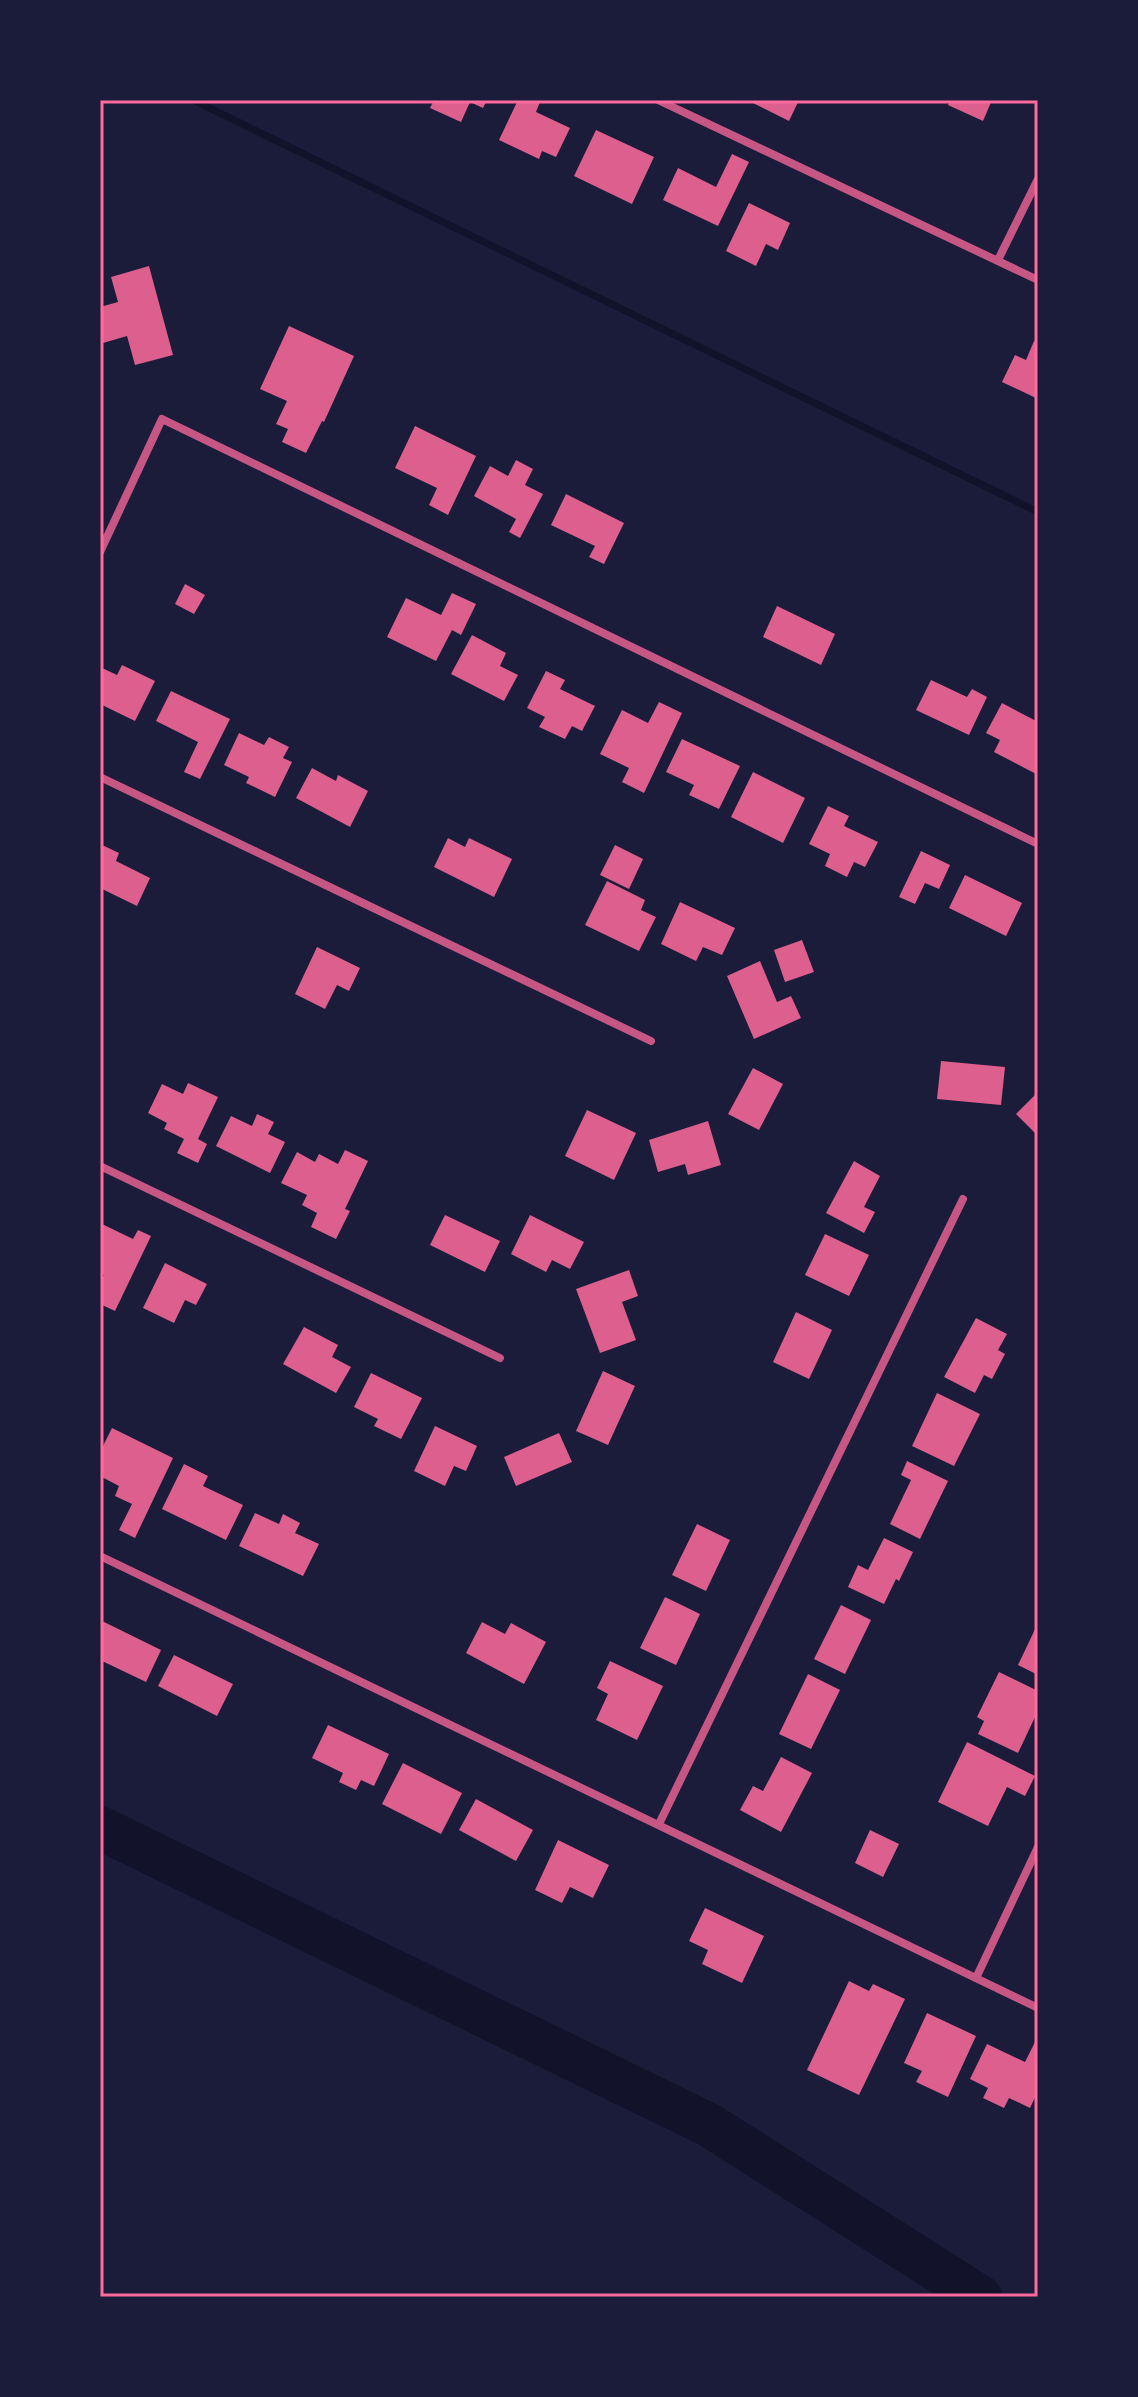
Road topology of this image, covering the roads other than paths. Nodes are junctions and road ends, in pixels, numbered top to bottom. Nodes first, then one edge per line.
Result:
1 (658, 100) edge
2 (672, 103) edge
3 (1038, 179) edge
4 (998, 260) junction
5 (1038, 280) edge
6 (100, 552) edge
7 (100, 777) edge
8 (1038, 844) edge
9 (651, 1041) dead end
10 (100, 1166) edge
11 (963, 1199) dead end
12 (500, 1358) dead end
13 (100, 1556) edge
14 (659, 1824) junction
15 (1038, 1847) edge
16 (976, 1978) junction
17 (1038, 2008) edge

1 - 2 street
2 - 4 street
3 - 4 street
4 - 5 street
6 - 8 street
7 - 9 street
10 - 12 street
11 - 14 street
13 - 14 street
14 - 16 street
15 - 16 street
16 - 17 street

